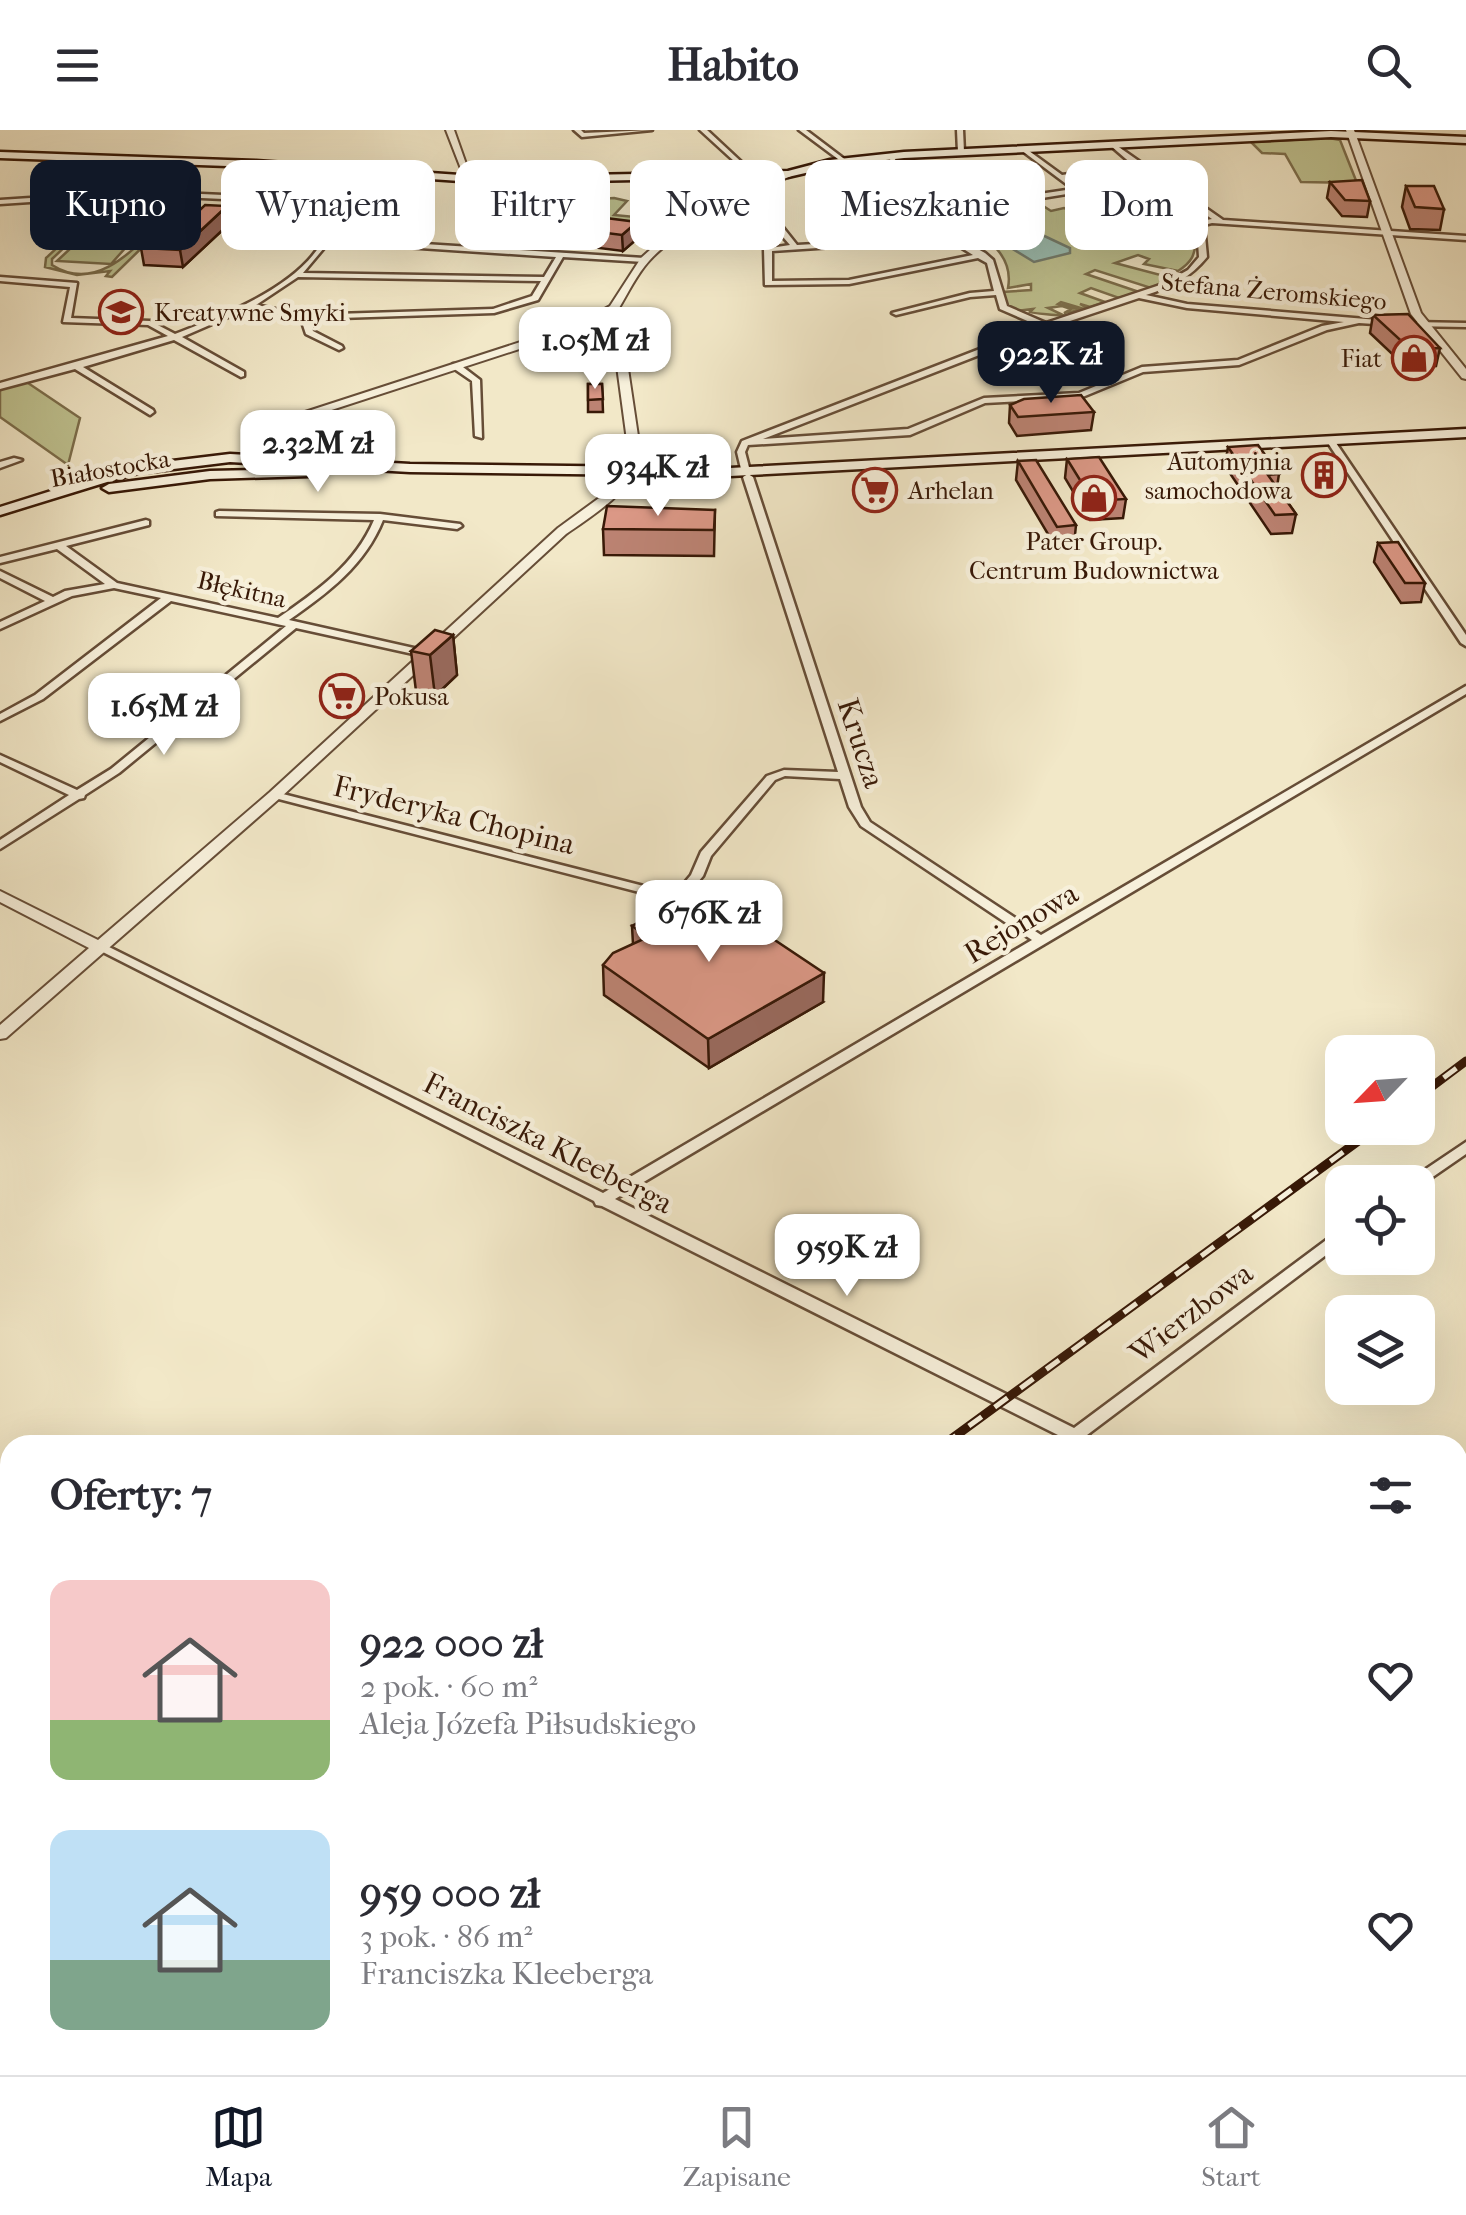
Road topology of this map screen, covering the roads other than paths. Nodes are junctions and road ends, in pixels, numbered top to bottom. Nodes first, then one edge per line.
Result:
1 (450, 130) edge
2 (577, 130) edge
3 (649, 130) edge
4 (702, 130) edge
5 (802, 130) edge
6 (960, 130) edge
7 (1350, 132) edge
8 (1466, 140) edge
9 (1114, 145) junction
10 (1023, 149) junction
11 (961, 152) junction
12 (0, 155) edge
13 (890, 156) junction
14 (461, 160) edge
15 (736, 160) edge
16 (843, 160) edge
17 (853, 160) edge
18 (893, 160) edge
19 (1132, 160) edge
20 (1065, 176) edge
21 (1060, 177) junction
22 (455, 179) edge
23 (1065, 180) edge
24 (221, 195) edge
25 (0, 202) edge
26 (1208, 212) edge
27 (1221, 221) junction
28 (1208, 222) edge
29 (1388, 234) junction
30 (785, 236) edge
31 (1466, 238) edge
32 (435, 247) edge
33 (805, 247) edge
34 (796, 248) junction
35 (318, 250) edge
36 (656, 250) edge
37 (972, 250) edge
38 (1205, 250) edge
39 (562, 255) junction
40 (982, 256) junction
41 (644, 260) junction
42 (297, 275) junction
43 (0, 279) edge
44 (547, 279) junction
45 (996, 294) junction
46 (1138, 296) junction
47 (250, 306) junction
48 (614, 308) junction
49 (896, 313) dead end
50 (304, 317) junction
51 (1357, 321) junction
52 (1421, 324) junction
53 (1466, 325) edge
54 (1046, 326) junction
55 (174, 336) junction
56 (339, 348) dead end
57 (75, 365) junction
58 (456, 366) junction
59 (241, 374) dead end
60 (1466, 376) edge
61 (2, 384) edge
62 (150, 412) dead end
63 (1466, 435) edge
64 (480, 436) dead end
65 (1331, 442) junction
66 (745, 443) junction
67 (255, 452) junction
68 (17, 460) dead end
69 (0, 466) edge
70 (150, 474) junction
71 (229, 474) junction
72 (622, 474) junction
73 (747, 474) junction
74 (0, 513) edge
75 (219, 514) dead end
76 (380, 516) junction
77 (146, 522) dead end
78 (457, 526) dead end
79 (58, 545) junction
80 (0, 560) edge
81 (0, 574) edge
82 (114, 585) junction
83 (172, 596) junction
84 (51, 600) junction
85 (281, 620) junction
86 (296, 624) junction
87 (0, 626) edge
88 (1466, 643) edge
89 (428, 654) junction
90 (1466, 689) edge
91 (0, 718) edge
92 (0, 758) edge
93 (846, 776) junction
94 (275, 795) junction
95 (80, 796) junction
96 (0, 846) edge
97 (0, 896) edge
98 (1040, 940) junction
99 (98, 947) junction
100 (0, 1034) edge
101 (1466, 1146) edge
102 (1435, 1168) edge
103 (601, 1201) junction
104 (1325, 1249) edge
105 (1058, 1435) edge
106 (1075, 1435) edge

1 - 14 street
2 - 3 street
4 - 15 street
5 - 16 street
6 - 11 street
7 - 8 main road
7 - 9 main road
7 - 29 street
9 - 10 main road
9 - 19 street
10 - 11 main road
10 - 21 street
11 - 13 main road
12 - 22 main road
13 - 17 main road
13 - 18 street
20 - 21 street
21 - 23 street
24 - 25 street
26 - 27 street
27 - 28 street
27 - 29 street
29 - 31 street
29 - 52 street
30 - 34 street
32 - 39 street
33 - 34 street
34 - 40 street
35 - 42 street
36 - 41 street
37 - 40 street
38 - 46 street
39 - 41 street
39 - 44 street
40 - 45 street
41 - 48 street
42 - 44 street
42 - 47 street
43 - 55 street
44 - 50 street
45 - 49 street
45 - 54 street
46 - 51 street, Stefana Żeromskiego
46 - 54 street
47 - 50 street
47 - 55 street
48 - 58 street
48 - 72 street
50 - 56 street
51 - 52 street, Stefana Żeromskiego
51 - 66 street
52 - 53 street, Stefana Żeromskiego
52 - 60 street
54 - 66 street
55 - 57 street
55 - 59 street
57 - 61 street
57 - 62 street
58 - 64 street
58 - 67 street
63 - 65 main road
65 - 73 main road
65 - 88 street
66 - 73 street, Krucza
67 - 70 main road, Białostocka
67 - 71 main road
67 - 72 main road, Białostocka
68 - 69 street
70 - 71 main road, Białostocka
70 - 74 main road, Białostocka
71 - 72 main road, Białostocka
72 - 73 main road
72 - 89 street
73 - 93 street, Krucza
75 - 76 street
76 - 78 street
76 - 85 street
77 - 79 street
79 - 80 street
79 - 82 street, Błękitna
81 - 84 street
82 - 83 street, Błękitna
82 - 84 street
83 - 85 street, Błękitna
83 - 91 street
84 - 87 street
85 - 86 street, Błękitna
86 - 89 street, Błękitna
86 - 95 street
89 - 94 street
90 - 98 street, Rejonowa
92 - 95 street
93 - 94 street, Fryderyka Chopina
93 - 98 street, Krucza
94 - 99 street
95 - 96 street
97 - 99 street, Franciszka Kleeberga
98 - 103 street, Rejonowa
99 - 100 street
99 - 103 street, Franciszka Kleeberga
101 - 102 street
103 - 105 street, Franciszka Kleeberga
104 - 106 street, Wierzbowa

